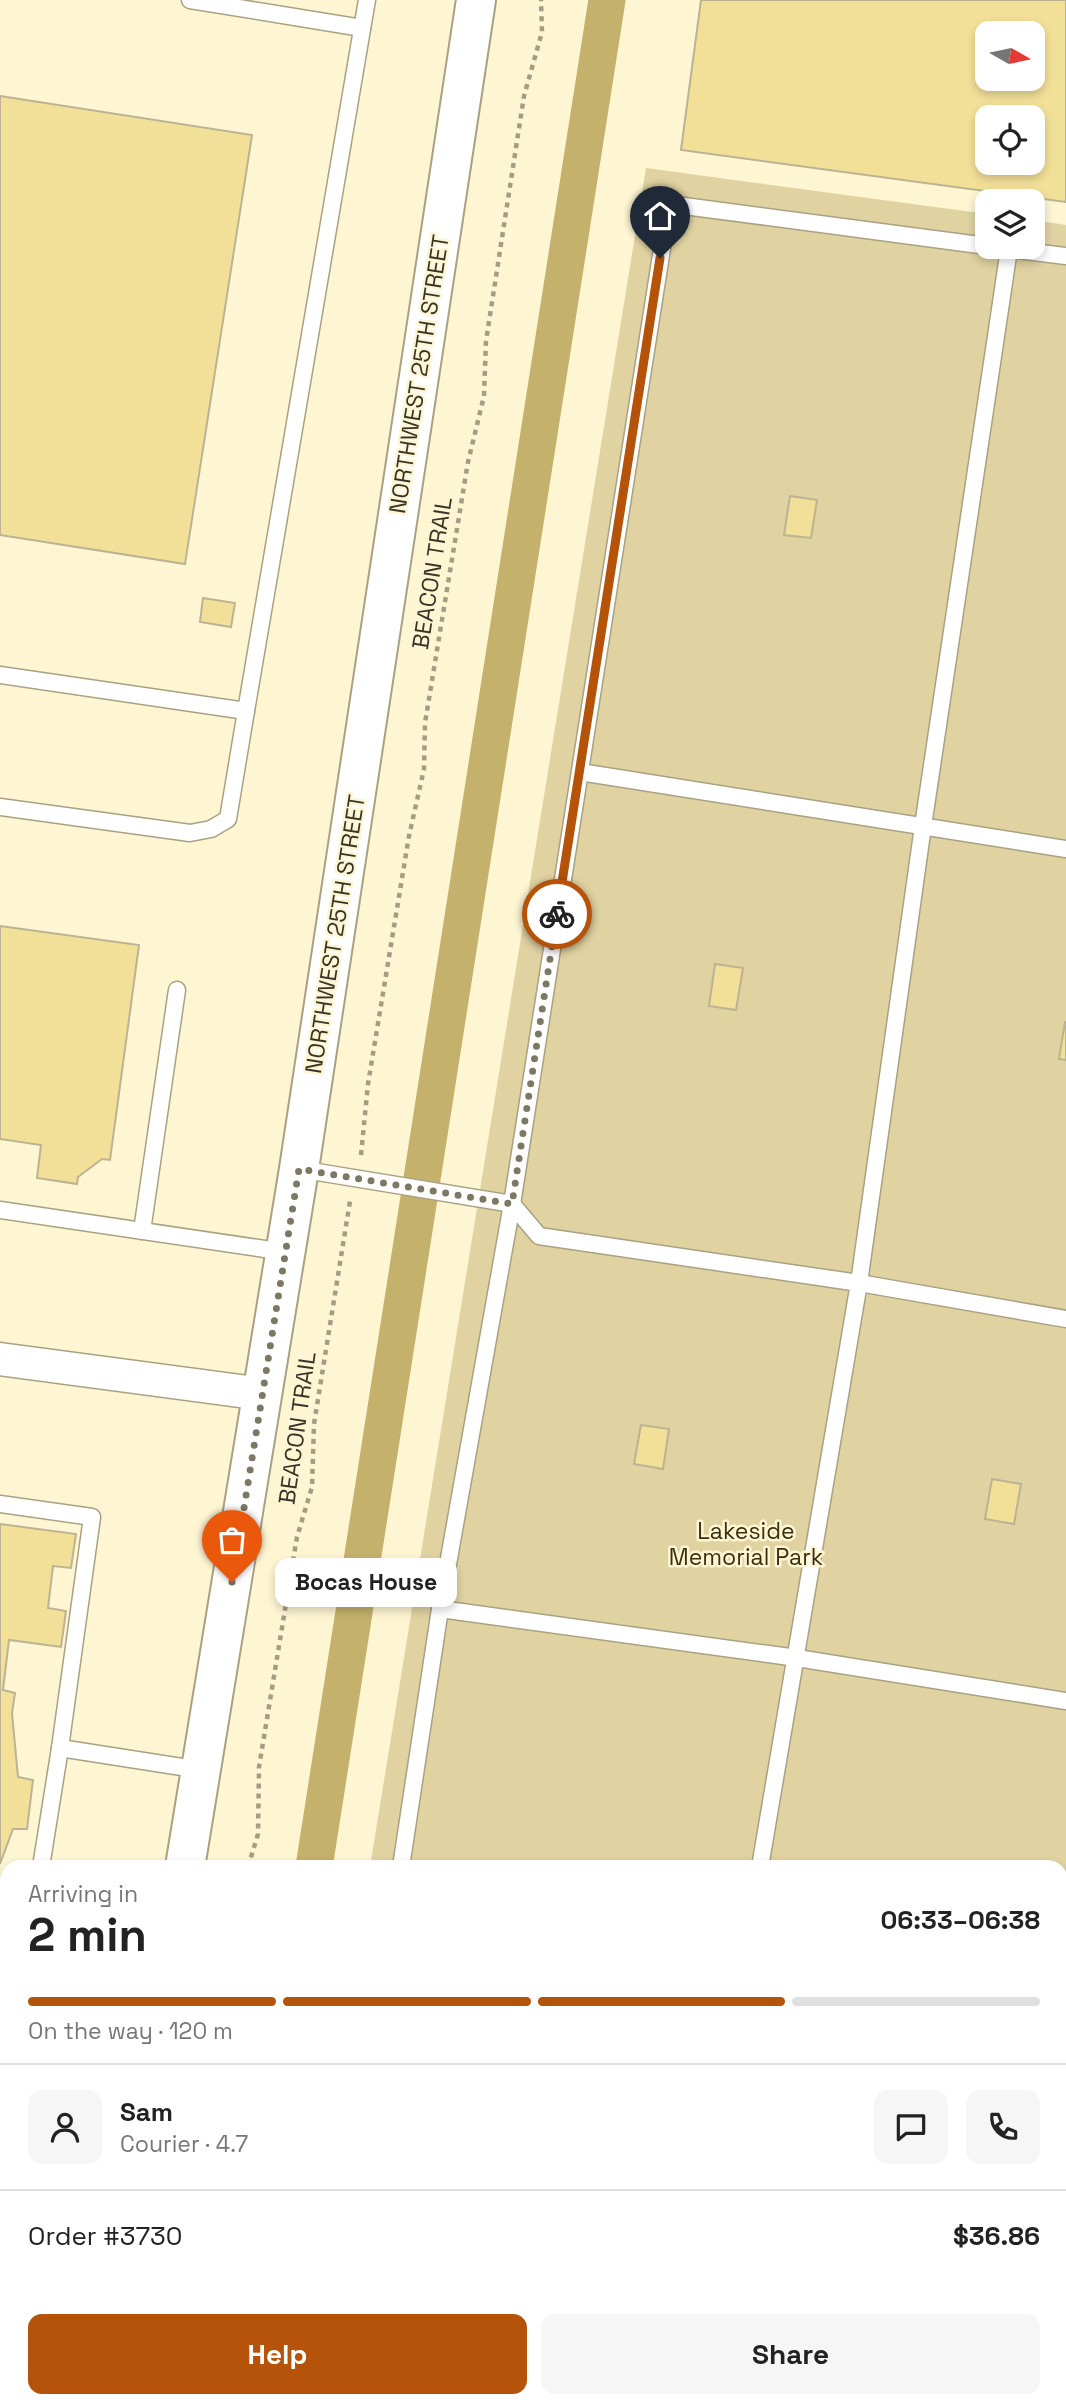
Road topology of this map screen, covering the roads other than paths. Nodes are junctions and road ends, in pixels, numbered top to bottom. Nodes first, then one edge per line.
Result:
1 (190, 0) edge
2 (367, 0) edge
3 (476, 0) edge
4 (362, 28) junction
5 (975, 244) edge
6 (1045, 253) edge
7 (1066, 256) edge
8 (1008, 259) edge
9 (0, 675) edge
10 (246, 711) junction
11 (580, 772) junction
12 (0, 807) edge
13 (923, 826) junction
14 (1066, 849) edge
15 (177, 990) dead end
16 (299, 1169) junction
17 (512, 1204) junction
18 (0, 1210) edge
19 (142, 1231) junction
20 (286, 1252) junction
21 (859, 1283) junction
22 (1066, 1319) edge
23 (0, 1359) edge
24 (263, 1394) junction
25 (0, 1504) edge
26 (440, 1609) junction
27 (797, 1658) junction
28 (1066, 1702) edge
29 (60, 1748) junction
30 (201, 1770) junction
31 (42, 1860) edge
32 (186, 1860) edge
33 (402, 1860) edge
34 (761, 1860) edge

1 - 4 lane
2 - 4 lane
3 - 16 main road, NORTHWEST 25TH STREET
4 - 10 lane
5 - 11 lane
6 - 7 lane
8 - 13 lane
9 - 10 lane
10 - 12 lane
11 - 13 lane
11 - 17 lane
13 - 14 lane
13 - 21 lane
15 - 19 lane
16 - 17 lane
16 - 20 main road, NORTHWEST 25TH STREET
17 - 21 lane
17 - 26 lane
18 - 19 lane
19 - 20 lane
20 - 24 main road, NORTHWEST 25TH STREET
21 - 22 lane
21 - 27 lane
23 - 24 street
24 - 30 main road, NORTHWEST 25TH STREET
25 - 29 lane
26 - 27 lane
26 - 33 lane
27 - 28 lane
27 - 34 lane
29 - 30 lane
29 - 31 lane
30 - 32 main road, NORTHWEST 25TH STREET

